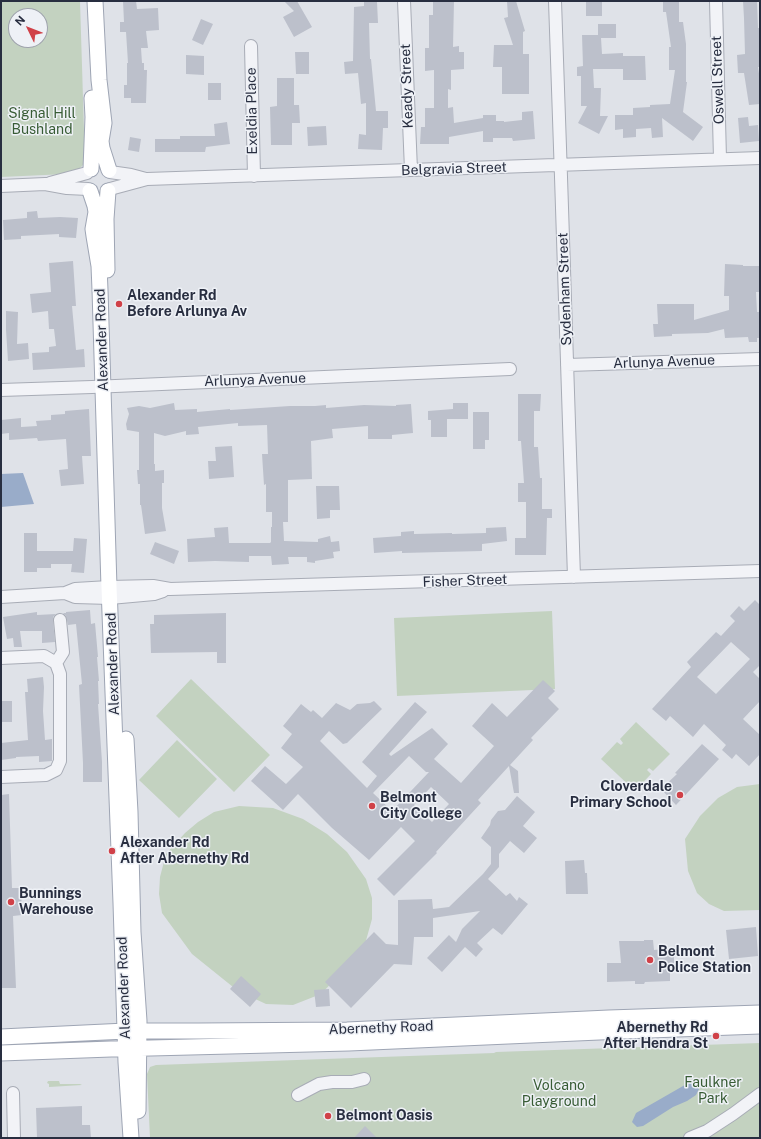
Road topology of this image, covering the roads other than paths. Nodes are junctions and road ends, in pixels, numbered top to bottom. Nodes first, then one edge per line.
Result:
1 (88, 1) edge
2 (96, 1) edge
3 (404, 1) edge
4 (555, 1) edge
5 (716, 1) edge
6 (251, 46) dead end
7 (760, 158) edge
8 (720, 160) junction
9 (561, 165) junction
10 (411, 170) junction
11 (89, 171) junction
12 (109, 171) junction
13 (254, 176) junction
14 (147, 179) junction
15 (46, 184) junction
16 (1, 186) edge
17 (89, 190) junction
18 (109, 190) junction
19 (760, 359) edge
20 (567, 365) junction
21 (510, 369) dead end
22 (108, 386) junction
23 (1, 390) edge
24 (760, 571) edge
25 (574, 577) junction
26 (114, 592) junction
27 (1, 597) edge
28 (60, 620) dead end
29 (1, 658) edge
30 (56, 663) junction
31 (1, 778) edge
32 (760, 1013) edge
33 (760, 1026) edge
34 (132, 1031) junction
35 (1, 1037) edge
36 (133, 1049) junction
37 (1, 1053) edge
38 (364, 1079) dead end
39 (13, 1093) dead end
40 (298, 1094) dead end
41 (760, 1094) edge
42 (14, 1138) edge
43 (130, 1138) edge
44 (139, 1138) edge
45 (690, 1138) edge

1 - 11 main road
2 - 12 main road
3 - 10 street, Keady Street
4 - 9 street, Sydenham Street
5 - 8 street, Oswell Street
6 - 13 street, Exeldia Place
7 - 8 street, Belgravia Street
8 - 9 street, Belgravia Street
9 - 10 street, Belgravia Street
9 - 20 street, Sydenham Street
10 - 13 street, Belgravia Street
11 - 12 main road
11 - 15 street
11 - 17 main road
12 - 14 street, Belgravia Street
12 - 18 main road
13 - 14 street, Belgravia Street
14 - 18 street, Belgravia Street
15 - 16 street
15 - 17 street
17 - 18 main road
17 - 22 main road, Alexander Road
18 - 22 main road, Alexander Road
19 - 20 street, Arlunya Avenue
20 - 25 street, Sydenham Street
21 - 22 street, Arlunya Avenue
22 - 23 street, Arlunya Avenue
22 - 26 main road, Alexander Road
24 - 25 street, Fisher Street
25 - 26 street, Fisher Street
26 - 27 street, Fisher Street
26 - 34 main road, Alexander Road
28 - 30 street
29 - 30 street
30 - 31 street
32 - 34 main road, Abernethy Road
33 - 36 main road, Abernethy Road
34 - 35 main road, Abernethy Road
34 - 36 main road, Alexander Road
36 - 37 main road, Abernethy Road
36 - 43 main road, Alexander Road
36 - 44 main road, Alexander Road
38 - 40 street
39 - 42 street
41 - 45 street

